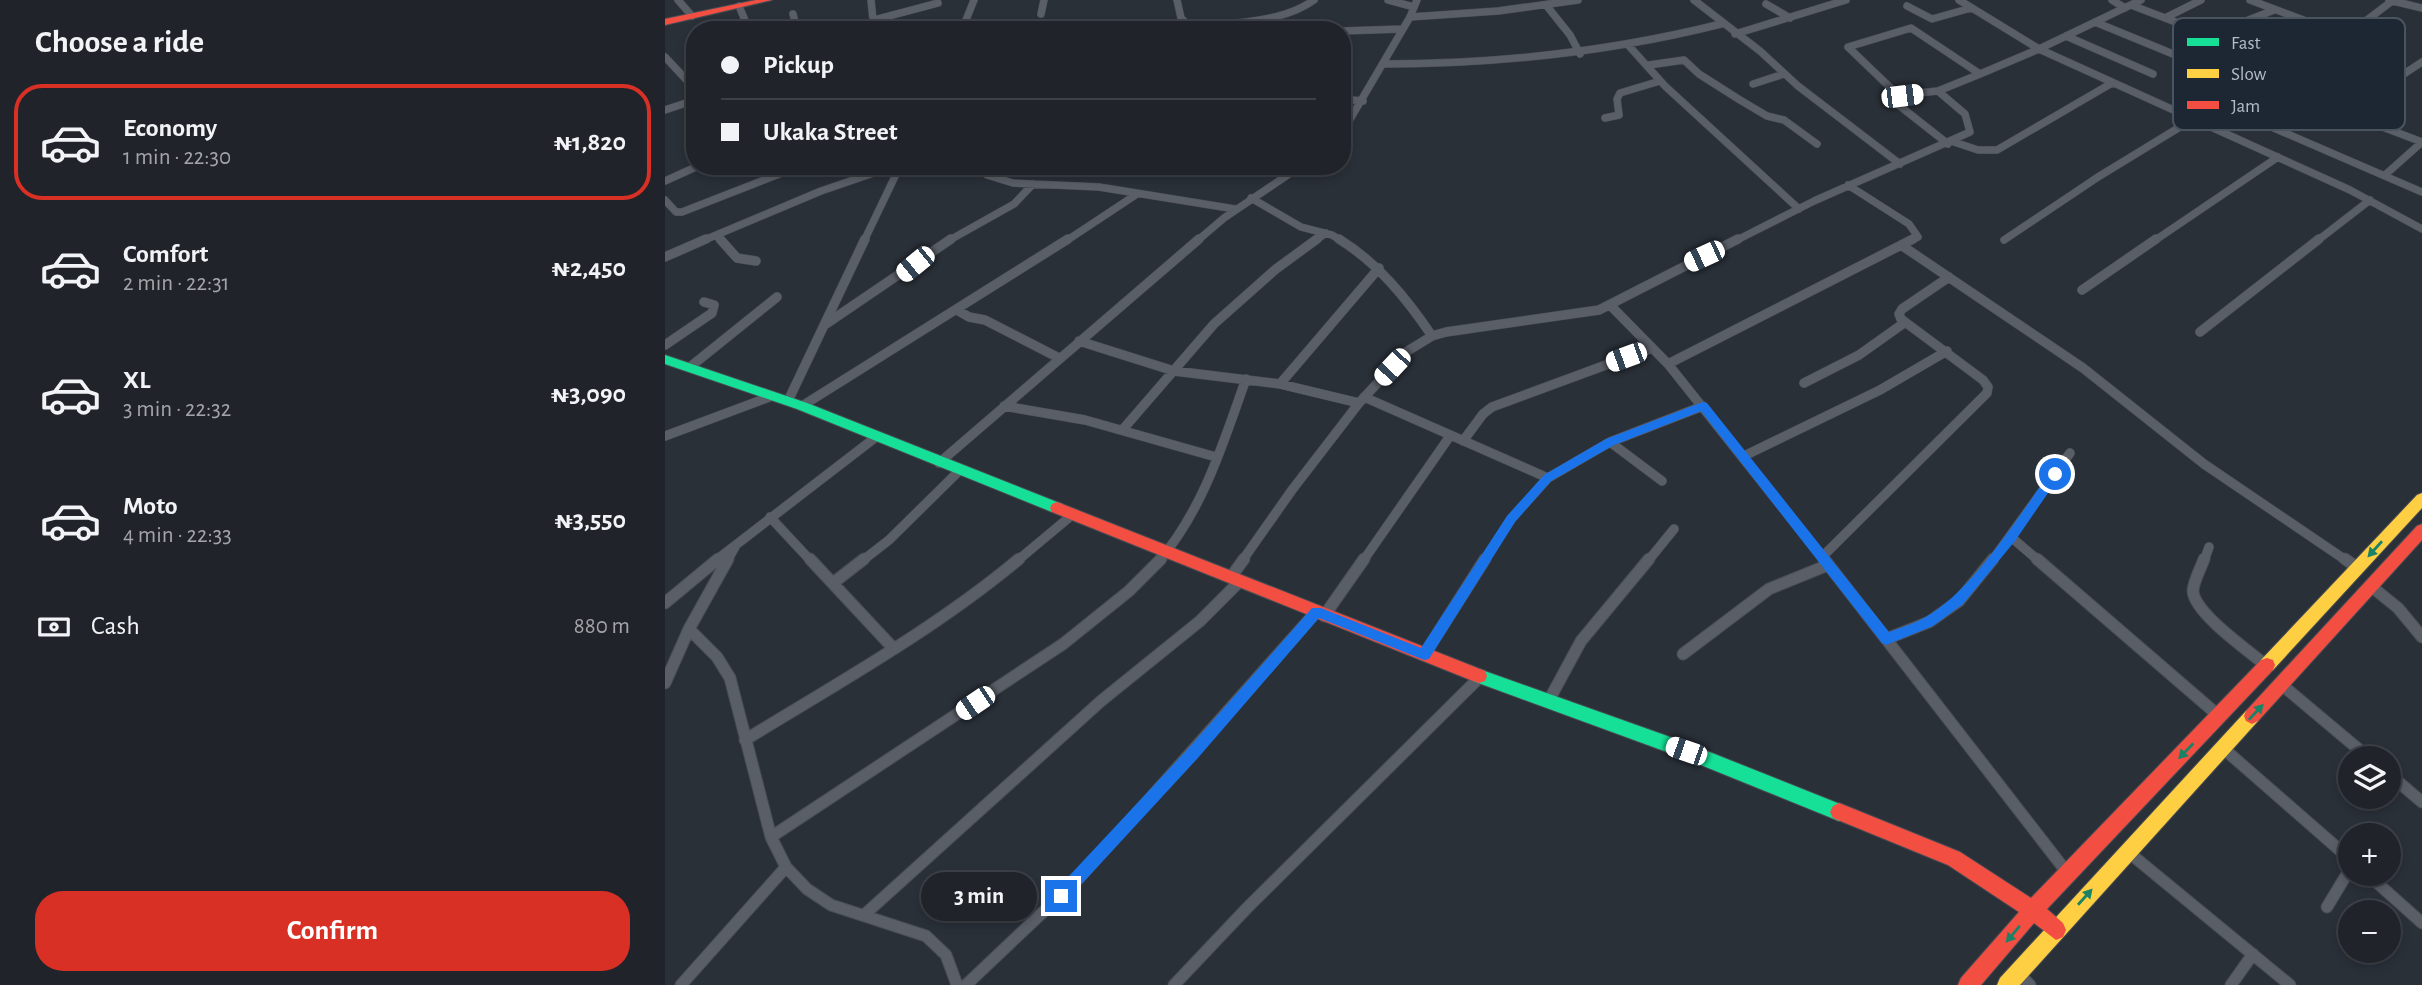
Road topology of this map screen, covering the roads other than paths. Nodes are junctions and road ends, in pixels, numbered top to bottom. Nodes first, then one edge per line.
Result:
1 (678, 0) edge
2 (768, 0) edge
3 (870, 0) edge
4 (974, 0) edge
5 (1044, 0) edge
6 (1177, 0) edge
7 (1314, 0) edge
8 (1388, 0) edge
9 (1578, 0) edge
10 (1694, 0) edge
11 (1846, 0) edge
12 (1958, 0) edge
13 (2112, 0) edge
14 (2141, 0) edge
15 (2201, 0) edge
16 (2250, 0) edge
17 (2391, 0) edge
18 (938, 4) dead end
19 (1415, 4) edge
20 (1766, 4) dead end
21 (1546, 5) junction
22 (739, 6) junction
23 (1907, 6) dead end
24 (2128, 7) junction
25 (1971, 8) junction
26 (2422, 8) edge
27 (2274, 10) junction
28 (793, 14) dead end
29 (1041, 14) dead end
30 (692, 16) junction
31 (1410, 17) junction
32 (1790, 18) junction
33 (2165, 18) junction
34 (2254, 18) edge
35 (2296, 18) edge
36 (2369, 18) edge
37 (874, 20) joint
38 (745, 21) edge
39 (795, 21) edge
40 (966, 21) edge
41 (1184, 21) edge
42 (1236, 21) edge
43 (2173, 21) edge
44 (665, 22) edge
45 (2095, 22) junction
46 (1721, 24) junction
47 (1402, 29) junction
48 (1351, 31) edge
49 (1735, 34) junction
50 (2066, 36) junction
51 (1629, 46) junction
52 (2039, 49) junction
53 (1580, 54) junction
54 (2173, 54) edge
55 (665, 57) edge
56 (2422, 62) edge
57 (1383, 64) junction
58 (1649, 65) junction
59 (2405, 73) edge
60 (1784, 74) junction
61 (1980, 74) junction
62 (2153, 74) dead end
63 (686, 79) edge
64 (1660, 81) junction
65 (2112, 83) junction
66 (1753, 84) dead end
67 (1938, 91) junction
68 (1351, 100) edge
69 (1363, 101) junction
70 (686, 103) edge
71 (1896, 103) dead end
72 (665, 110) edge
73 (2173, 110) edge
74 (1605, 118) dead end
75 (1351, 120) edge
76 (2175, 130) edge
77 (2218, 130) edge
78 (2277, 130) edge
79 (2390, 130) edge
80 (2422, 142) edge
81 (1950, 143) junction
82 (1817, 144) dead end
83 (2278, 157) junction
84 (1900, 164) junction
85 (665, 169) edge
86 (686, 172) edge
87 (777, 175) edge
88 (868, 175) edge
89 (896, 175) edge
90 (990, 175) edge
91 (1287, 175) edge
92 (2385, 175) junction
93 (674, 177) junction
94 (665, 181) edge
95 (1033, 184) junction
96 (1848, 185) junction
97 (2422, 192) edge
98 (1137, 194) junction
99 (1251, 198) junction
100 (665, 200) edge
101 (2370, 200) junction
102 (1235, 209) junction
103 (1799, 209) junction
104 (2422, 229) edge
105 (1325, 233) junction
106 (717, 235) junction
107 (2004, 240) dead end
108 (1902, 245) junction
109 (665, 257) edge
110 (755, 261) dead end
111 (1379, 268) junction
112 (1948, 277) junction
113 (2082, 290) dead end
114 (777, 297) dead end
115 (704, 302) dead end
116 (1611, 306) junction
117 (957, 310) junction
118 (1904, 323) junction
119 (825, 325) junction
120 (2200, 332) dead end
121 (1431, 336) junction
122 (1079, 341) junction
123 (665, 345) edge
124 (1652, 348) junction
125 (1947, 351) junction
126 (1059, 358) junction
127 (665, 359) edge
128 (1668, 364) junction
129 (690, 367) junction
130 (1174, 371) junction
131 (1246, 379) junction
132 (1804, 383) dead end
133 (1280, 384) junction
134 (772, 396) junction
135 (1362, 400) junction
136 (795, 404) junction
137 (1004, 406) junction
138 (1703, 406) junction
139 (1124, 428) junction
140 (665, 436) edge
141 (1450, 436) junction
142 (876, 437) junction
143 (1464, 441) junction
144 (1610, 442) junction
145 (2070, 453) dead end
146 (1744, 456) junction
147 (1216, 457) junction
148 (939, 463) junction
149 (959, 471) junction
150 (1548, 478) junction
151 (1662, 481) dead end
152 (2422, 499) edge
153 (1072, 515) junction
154 (770, 517) junction
155 (1674, 529) dead end
156 (2421, 534) edge
157 (2011, 537) junction
158 (738, 542) junction
159 (2210, 547) dead end
160 (1167, 552) junction
161 (1825, 561) junction
162 (2358, 568) junction
163 (1235, 579) junction
164 (833, 583) junction
165 (2372, 587) junction
166 (665, 603) edge
167 (1320, 614) junction
168 (689, 629) junction
169 (2422, 637) edge
170 (1886, 639) junction
171 (894, 649) junction
172 (1424, 654) junction
173 (1683, 654) dead end
174 (2267, 666) junction
175 (1479, 677) junction
176 (665, 683) edge
177 (2282, 685) junction
178 (1548, 702) junction
179 (2219, 716) junction
180 (745, 740) junction
181 (2355, 746) edge
182 (2224, 749) junction
183 (2401, 784) edge
184 (2422, 802) edge
185 (771, 837) junction
186 (2338, 849) edge
187 (2127, 851) junction
188 (786, 867) junction
189 (2069, 874) junction
190 (2340, 886) edge
191 (2381, 886) edge
192 (2327, 907) dead end
193 (2033, 910) junction
194 (864, 915) junction
195 (2422, 923) edge
196 (2056, 930) junction
197 (2253, 954) junction
198 (2018, 973) junction
199 (681, 985) edge
200 (957, 985) edge
201 (966, 985) edge
202 (1174, 985) edge
203 (1968, 985) edge
204 (2007, 985) edge
205 (2030, 985) edge
206 (2231, 985) edge
207 (2290, 985) edge

1 - 30 street
2 - 22 street
3 - 37 street
4 - 40 street
5 - 29 street
6 - 41 street
7 - 42 street
8 - 19 street
9 - 21 street
10 - 46 street
11 - 32 street
12 - 25 street
13 - 24 street
14 - 24 street
15 - 33 street
16 - 27 street
17 - 26 street
17 - 36 street
18 - 37 street
19 - 31 street
20 - 32 street
21 - 31 street
21 - 53 street
22 - 30 street
22 - 38 street
23 - 25 street
24 - 33 street
24 - 45 street
25 - 52 street
27 - 34 street
27 - 35 street
28 - 39 street
30 - 44 street
31 - 47 street
32 - 49 street
33 - 43 street
45 - 50 street
45 - 54 street
46 - 49 street
46 - 51 street
47 - 48 street
47 - 57 street
49 - 60 street
50 - 52 street
50 - 62 street
51 - 53 street
51 - 58 street
52 - 61 street
52 - 65 street
53 - 57 street
55 - 63 street
56 - 59 street
57 - 69 street
58 - 64 street
58 - 82 street
60 - 66 street
60 - 84 street
61 - 67 street
61 - 67 street
64 - 74 street
64 - 103 street
65 - 73 street
65 - 81 street
67 - 81 street
68 - 69 street
69 - 75 street
70 - 72 street
71 - 81 street
76 - 107 street
77 - 83 street
78 - 92 street
79 - 80 street
80 - 92 street
81 - 84 street
83 - 101 street
83 - 113 street
84 - 96 street
85 - 93 street
86 - 93 street
87 - 100 street
88 - 106 street
89 - 119 street
90 - 95 street
91 - 99 street
92 - 97 street
93 - 94 street
95 - 98 street
95 - 119 street
96 - 103 street
96 - 108 street
98 - 102 street
98 - 117 street
99 - 102 street
99 - 105 street
101 - 104 street
101 - 120 street
102 - 122 street
103 - 116 street
105 - 111 street
105 - 130 street
106 - 109 street
106 - 110 street
108 - 112 street
108 - 128 street
111 - 121 street
111 - 133 street
112 - 118 street
112 - 162 street
114 - 129 street
115 - 123 street
116 - 121 street
116 - 124 street
117 - 126 street
117 - 136 street
118 - 125 street
118 - 132 street
119 - 136 street
121 - 135 street
122 - 126 street
122 - 130 street
124 - 128 street
124 - 143 street
125 - 146 street
125 - 161 street
126 - 137 street
127 - 129 street
128 - 138 street
129 - 134 street
130 - 131 street
130 - 139 street
131 - 133 street
131 - 147 street
133 - 135 street
134 - 136 street
134 - 140 street
135 - 141 street
135 - 163 street
136 - 142 street
137 - 139 street
137 - 148 street
138 - 144 street
138 - 146 street
139 - 147 street
141 - 143 street
141 - 167 street
142 - 148 street
142 - 154 street
143 - 150 street
144 - 150 street
144 - 151 street
145 - 157 street
146 - 161 street
147 - 160 street
148 - 149 street
149 - 153 street
149 - 164 street
150 - 172 street
152 -> 162 street
153 - 160 street
153 - 171 street
154 - 158 street
154 - 164 street
155 - 178 street
156 - 165 street
157 - 170 street
157 - 179 street
158 - 166 street
158 - 168 street
159 - 174 street
160 - 163 street
160 - 185 street
161 - 170 street
161 - 173 street
162 - 174 street
163 - 167 street
163 - 194 street
164 - 171 street
165 - 169 street
165 - 177 street
167 - 172 street
167 - 201 street
168 - 176 street
168 - 180 street
170 - 189 street
171 - 180 street
172 - 175 street
174 - 179 street
175 - 178 street
175 - 202 street
177 - 181 street
182 -> 177 street
178 - 193 street
179 -> 189 street
180 - 185 street
182 - 186 street
182 - 187 street
183 - 184 street
185 - 188 street
196 -> 187 street
187 - 197 street
188 - 194 street
188 - 199 street
189 - 193 street
190 - 192 street
191 - 195 street
193 - 196 street
193 -> 203 street
194 - 200 street
196 - 198 street
197 - 206 street
197 - 207 street
198 - 204 street
198 - 205 street

